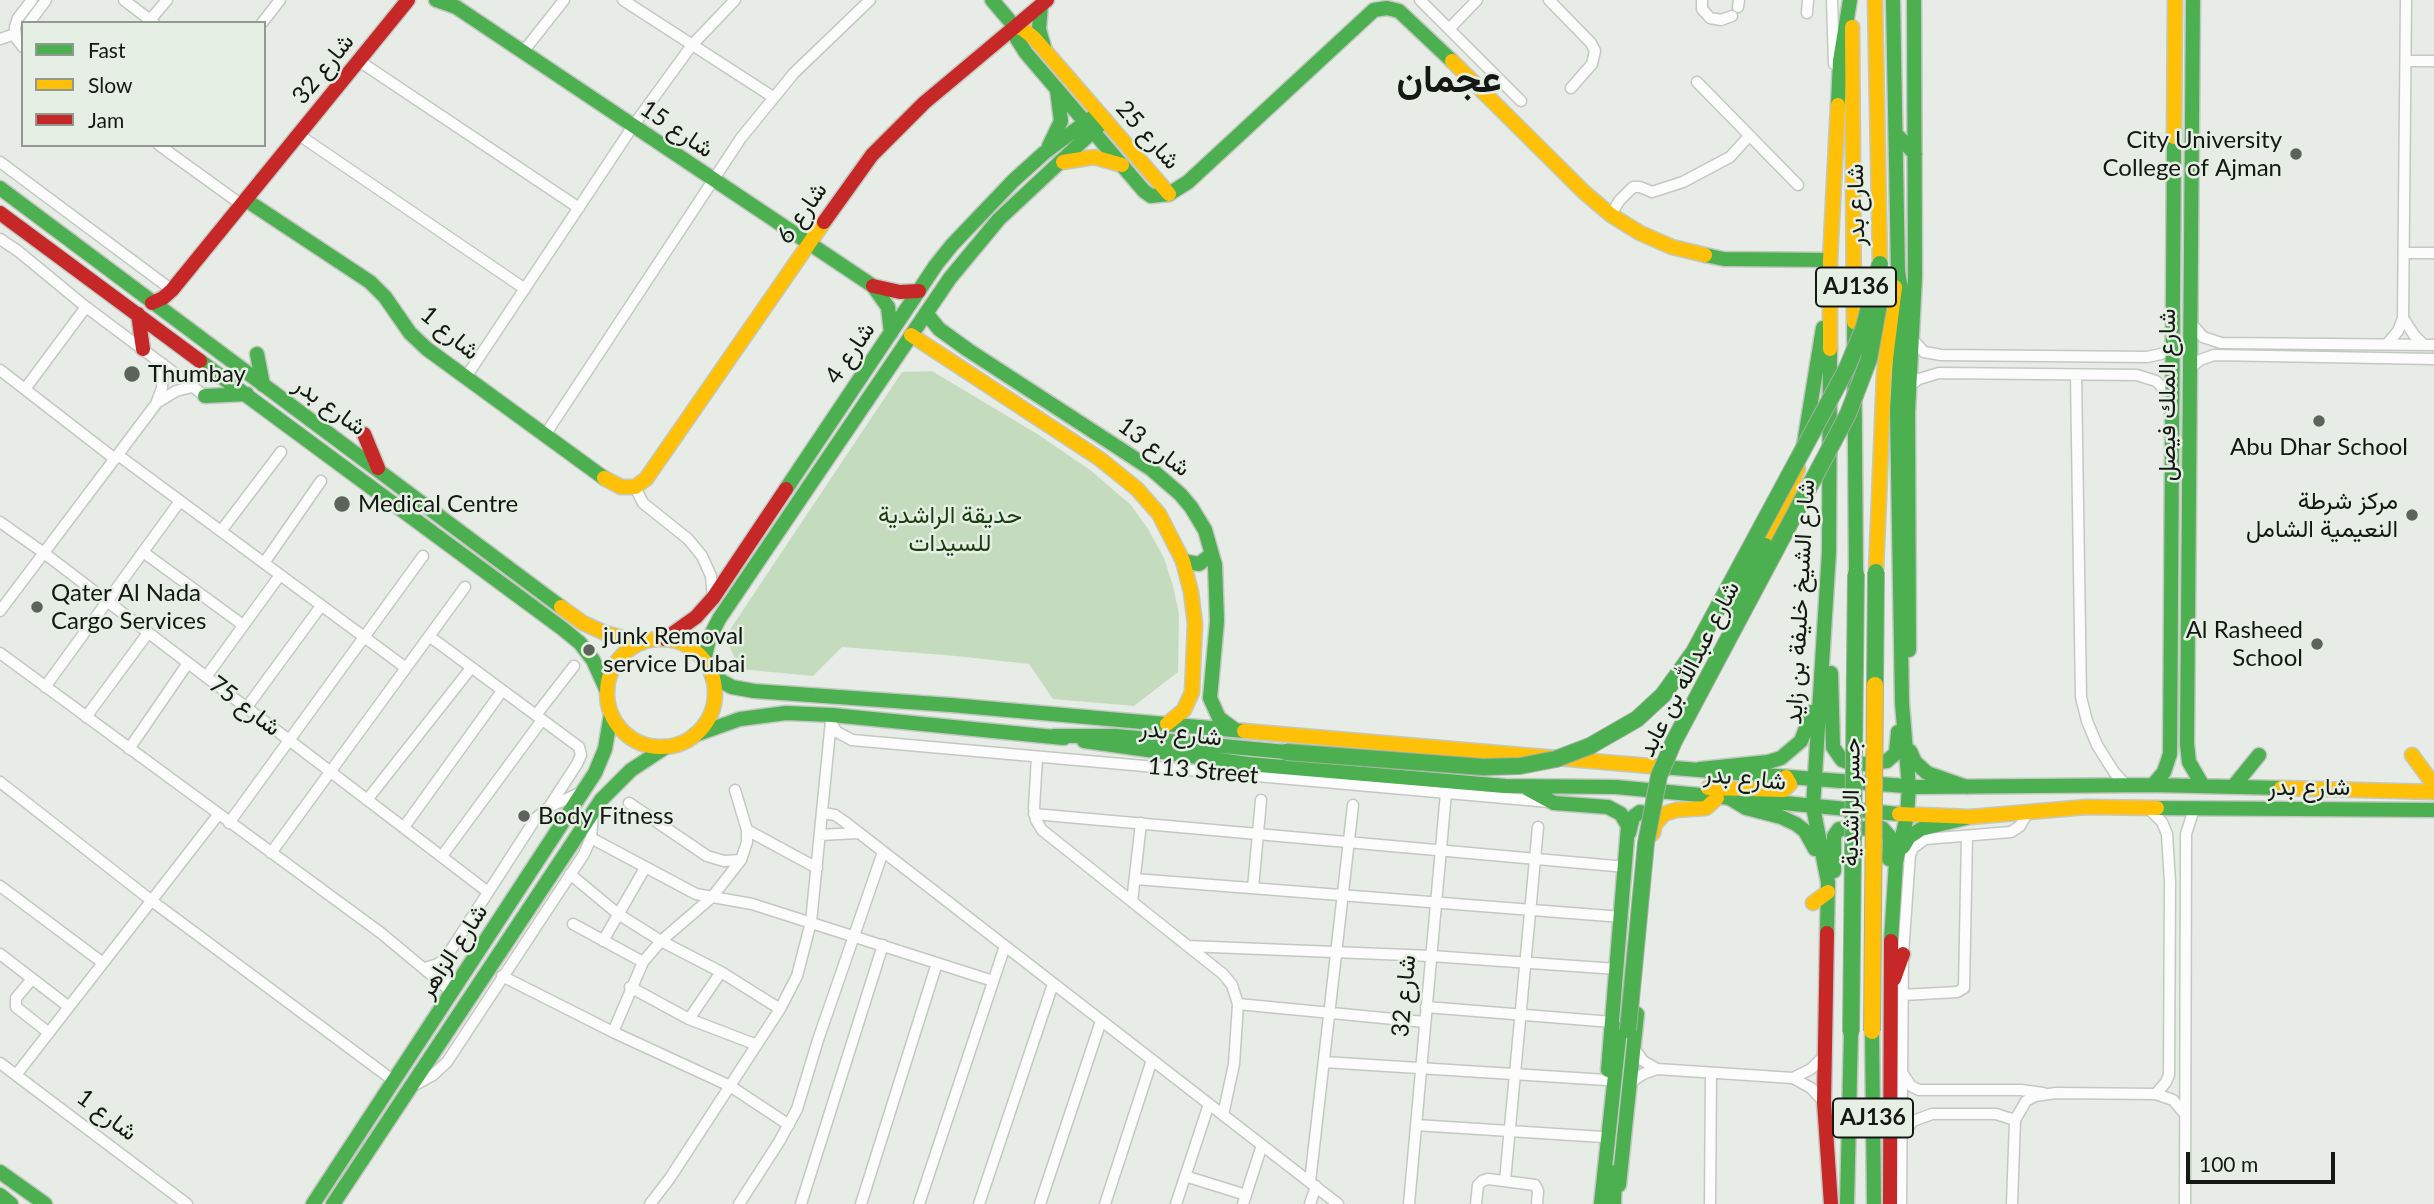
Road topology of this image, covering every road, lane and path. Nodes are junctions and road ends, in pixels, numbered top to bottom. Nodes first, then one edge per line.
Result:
1 (33, 0) edge
2 (46, 0) edge
3 (124, 0) edge
4 (167, 0) edge
5 (280, 0) edge
6 (436, 0) edge
7 (564, 0) edge
8 (623, 0) edge
9 (735, 0) edge
10 (870, 0) edge
11 (992, 0) edge
12 (1420, 0) edge
13 (1477, 0) edge
14 (1549, 0) edge
15 (1689, 0) edge
16 (1808, 0) edge
17 (1832, 0) edge
18 (1851, 0) edge
19 (1875, 0) edge
20 (1893, 0) edge
21 (1914, 0) edge
22 (2175, 0) edge
23 (2193, 0) edge
24 (2406, 0) edge
25 (1044, 2) edge
26 (1701, 2) edge
27 (409, 3) edge
28 (454, 4) edge
29 (1736, 7) edge
30 (1807, 13) dead end
31 (30, 21) edge
32 (152, 21) edge
33 (264, 21) edge
34 (1015, 27) junction
35 (1449, 29) junction
36 (15, 34) junction
37 (0, 39) edge
38 (21, 44) edge
39 (692, 45) junction
40 (985, 51) junction
41 (1046, 51) junction
42 (523, 52) junction
43 (1026, 53) junction
44 (359, 61) junction
45 (2407, 61) junction
46 (2434, 61) edge
47 (1697, 82) dead end
48 (1057, 88) junction
49 (1571, 88) dead end
50 (773, 97) junction
51 (1838, 97) junction
52 (1521, 101) dead end
53 (1095, 121) junction
54 (633, 126) junction
55 (1896, 134) junction
56 (299, 135) junction
57 (1749, 136) junction
58 (162, 147) edge
59 (1914, 154) junction
60 (1049, 160) junction
61 (0, 162) edge
62 (1124, 166) junction
63 (712, 180) junction
64 (1798, 186) dead end
65 (0, 188) edge
66 (1170, 194) junction
67 (244, 202) junction
68 (579, 208) junction
69 (0, 213) edge
70 (1611, 215) junction
71 (0, 239) edge
72 (808, 244) junction
73 (2404, 253) junction
74 (2434, 253) edge
75 (1830, 260) junction
76 (1880, 264) junction
77 (1898, 271) junction
78 (873, 286) junction
79 (525, 289) junction
80 (172, 290) junction
81 (919, 291) junction
82 (152, 303) junction
83 (86, 307) junction
84 (1829, 309) junction
85 (926, 313) junction
86 (138, 314) junction
87 (170, 316) junction
88 (2403, 318) junction
89 (2191, 323) junction
90 (891, 333) junction
91 (911, 335) junction
92 (1912, 339) junction
93 (2328, 342) junction
94 (2387, 344) junction
95 (2429, 345) edge
96 (2173, 347) junction
97 (143, 349) junction
98 (257, 354) dead end
99 (1957, 355) junction
100 (2328, 356) junction
101 (2133, 357) junction
102 (2434, 359) edge
103 (163, 364) junction
104 (2190, 368) junction
105 (1956, 374) junction
106 (2076, 375) junction
107 (2132, 375) junction
108 (2, 377) edge
109 (466, 377) junction
110 (263, 385) junction
111 (1908, 387) junction
112 (25, 390) junction
113 (198, 391) junction
114 (247, 394) junction
115 (2172, 397) junction
116 (156, 404) junction
117 (364, 434) dead end
118 (545, 435) junction
119 (281, 452) dead end
120 (117, 457) junction
121 (378, 470) junction
122 (321, 481) dead end
123 (635, 487) junction
124 (1180, 494) junction
125 (180, 501) junction
126 (1159, 514) junction
127 (0, 522) edge
128 (221, 531) junction
129 (144, 552) junction
130 (44, 553) junction
131 (1212, 554) junction
132 (423, 556) dead end
133 (1183, 561) junction
134 (264, 563) junction
135 (1856, 574) joint
136 (280, 575) junction
137 (465, 587) dead end
138 (713, 598) junction
139 (107, 601) junction
140 (321, 606) junction
141 (0, 611) edge
142 (243, 625) junction
143 (148, 633) junction
144 (429, 636) junction
145 (364, 637) junction
146 (665, 639) junction
147 (1824, 640) junction
148 (641, 643) junction
149 (0, 653) edge
150 (704, 661) junction
151 (188, 663) junction
152 (574, 666) dead end
153 (406, 668) junction
154 (471, 668) junction
155 (712, 676) junction
156 (1822, 676) junction
157 (206, 677) junction
158 (2171, 682) junction
159 (2189, 683) junction
160 (46, 687) junction
161 (502, 691) junction
162 (607, 691) junction
163 (1902, 703) junction
164 (247, 707) junction
165 (611, 714) junction
166 (86, 717) junction
167 (539, 717) junction
168 (831, 719) junction
169 (1167, 724) junction
170 (1236, 730) junction
171 (695, 735) junction
172 (1054, 736) junction
173 (289, 740) junction
174 (852, 740) junction
175 (1906, 740) junction
176 (666, 747) junction
177 (129, 749) junction
178 (2259, 755) dead end
179 (2412, 755) dead end
180 (1038, 757) junction
181 (827, 763) junction
182 (1700, 769) junction
183 (331, 771) junction
184 (1786, 776) junction
185 (1936, 777) junction
186 (1814, 779) junction
187 (0, 782) edge
188 (2154, 785) junction
189 (2434, 785) edge
190 (2127, 786) junction
191 (2203, 786) junction
192 (1524, 787) junction
193 (1616, 787) junction
194 (1909, 787) junction
195 (1967, 787) junction
196 (2233, 787) junction
197 (735, 790) dead end
198 (584, 791) junction
199 (2434, 792) edge
200 (1446, 793) junction
201 (1676, 794) junction
202 (1724, 798) junction
203 (367, 800) junction
204 (1261, 800) dead end
205 (629, 803) dead end
206 (1561, 803) junction
207 (1353, 804) dead end
208 (549, 807) junction
209 (1813, 807) junction
210 (2149, 809) junction
211 (2194, 809) junction
212 (2434, 810) edge
213 (593, 811) junction
214 (2028, 812) junction
215 (823, 813) junction
216 (1034, 814) junction
217 (218, 815) junction
218 (1908, 816) junction
219 (1970, 817) junction
220 (229, 822) junction
221 (1141, 823) junction
222 (404, 827) junction
223 (1538, 827) dead end
224 (747, 830) junction
225 (1653, 830) junction
226 (858, 833) junction
227 (1258, 833) junction
228 (1629, 833) junction
229 (820, 835) junction
230 (1967, 836) junction
231 (591, 838) junction
232 (1349, 841) junction
233 (1441, 849) junction
234 (883, 852) junction
235 (271, 853) junction
236 (442, 856) junction
237 (1535, 858) junction
238 (741, 860) junction
239 (1626, 867) junction
240 (645, 868) junction
241 (817, 868) junction
242 (570, 874) junction
243 (1135, 879) junction
244 (2170, 881) junction
245 (2186, 881) junction
246 (1828, 884) junction
247 (0, 887) edge
248 (1253, 888) junction
249 (488, 892) junction
250 (1343, 895) junction
251 (712, 897) junction
252 (152, 901) junction
253 (1132, 902) junction
254 (1436, 902) junction
255 (1812, 903) dead end
256 (1530, 910) junction
257 (618, 914) junction
258 (1622, 917) junction
259 (502, 918) junction
260 (1891, 919) junction
261 (811, 922) junction
262 (573, 924) dead end
263 (854, 936) junction
264 (603, 941) junction
265 (661, 941) junction
266 (883, 945) junction
267 (503, 946) junction
268 (1005, 946) junction
269 (1188, 946) junction
270 (1336, 952) junction
271 (0, 954) edge
272 (1903, 954) joint
273 (1431, 956) junction
274 (643, 962) junction
275 (103, 963) junction
276 (937, 963) junction
277 (1525, 963) junction
278 (426, 969) junction
279 (1617, 969) junction
280 (721, 971) junction
281 (502, 976) junction
282 (32, 979) junction
283 (993, 981) junction
284 (1053, 984) junction
285 (630, 987) junction
286 (456, 988) junction
287 (1897, 991) junction
288 (1238, 1004) junction
289 (69, 1007) junction
290 (1426, 1007) junction
291 (780, 1009) junction
292 (1329, 1013) junction
293 (1520, 1015) junction
294 (689, 1019) junction
295 (1101, 1021) junction
296 (1425, 1022) junction
297 (1620, 1027) junction
298 (613, 1032) junction
299 (49, 1033) junction
300 (1891, 1037) junction
301 (757, 1045) junction
302 (1634, 1048) junction
303 (1825, 1055) junction
304 (1902, 1055) junction
305 (2169, 1056) junction
306 (2186, 1057) junction
307 (1152, 1060) junction
308 (1324, 1062) junction
309 (0, 1063) edge
310 (1421, 1068) junction
311 (1657, 1069) junction
312 (1902, 1072) junction
313 (1710, 1073) junction
314 (1515, 1074) junction
315 (16, 1075) junction
316 (1793, 1078) junction
317 (1607, 1080) junction
318 (394, 1082) junction
319 (1631, 1082) junction
320 (730, 1086) junction
321 (411, 1087) junction
322 (2046, 1093) junction
323 (2156, 1094) junction
324 (1824, 1102) junction
325 (1209, 1104) junction
326 (2185, 1114) junction
327 (1223, 1115) junction
328 (2015, 1120) junction
329 (368, 1121) junction
330 (789, 1125) junction
331 (1416, 1125) junction
332 (1509, 1131) junction
333 (1602, 1137) junction
334 (1902, 1137) junction
335 (372, 1146) junction
336 (1262, 1146) junction
337 (1826, 1152) junction
338 (0, 1172) edge
339 (1185, 1176) junction
340 (1505, 1181) junction
341 (1313, 1184) junction
342 (0, 1195) edge
343 (1244, 1199) edge
344 (11, 1204) edge
345 (45, 1204) edge
346 (187, 1204) edge
347 (313, 1204) edge
348 (333, 1204) edge
349 (650, 1204) edge
350 (739, 1204) edge
351 (801, 1204) edge
352 (861, 1204) edge
353 (919, 1204) edge
354 (979, 1204) edge
355 (1040, 1204) edge
356 (1105, 1204) edge
357 (1176, 1204) edge
358 (1310, 1204) edge
359 (1338, 1204) edge
360 (1409, 1204) edge
361 (1476, 1204) edge
362 (1537, 1204) edge
363 (1600, 1204) edge
364 (1616, 1204) edge
365 (1710, 1204) edge
366 (1823, 1204) edge
367 (1831, 1204) edge
368 (1847, 1204) edge
369 (1874, 1204) edge
370 (1890, 1204) edge
371 (1901, 1204) edge
372 (2012, 1204) edge
373 (2185, 1204) edge

1 - 36 street
2 - 31 street
3 - 32 street
4 - 32 street
5 - 33 street
6 - 28 main road, شارع 15
7 - 42 street
8 - 39 street
9 - 39 street
10 - 50 street
11 - 34 main road, شارع 25
12 - 35 street
13 - 35 street
14 - 49 street
15 - 26 street
16 - 30 street
17 - 51 street
18 - 51 main road, شارع الشيخ خليفة بن زايد
18 - 135 main road, شارع الشيخ خليفة بن زايد / AJ136
19 - 76 main road, شارع بدر
20 - 55 main road, AJ136
21 - 59 main road
22 - 96 main road, شارع الملك فيصل
23 - 89 main road, شارع الملك فيصل
24 - 45 street
25 - 34 main road, شارع 6
25 - 41 main road
26 - 29 street
27 - 44 main road, شارع 32
28 - 42 main road, شارع 15
34 - 40 main road, شارع 6
34 - 41 main road, شارع 25
34 - 43 main road, شارع 25
35 - 52 street
36 - 37 street
36 - 38 street
39 - 50 street
39 - 54 street
40 - 43 main road
40 - 72 main road, شارع 6
41 - 53 main road, شارع 25
42 - 54 main road, شارع 15
43 - 48 main road, شارع 25
44 - 56 main road, شارع 32
44 - 68 street
45 - 46 street
45 - 73 street
47 - 57 street
48 - 53 main road, شارع 25
48 - 60 main road
50 - 63 street
51 - 75 main road, شارع الشيخ خليفة بن زايد
53 - 60 main road, شارع 4
53 - 62 main road, شارع 25
53 - 66 main road, شارع 25
54 - 63 main road, شارع 15
54 - 68 street
55 - 59 main road
55 - 77 main road, AJ136
56 - 67 main road, شارع 32
56 - 79 street
57 - 64 street
57 - 70 street
58 - 67 street
59 - 92 main road
60 - 62 main road
60 - 81 main road, شارع 4
60 - 85 main road, شارع 4
61 - 80 street
62 - 66 main road, شارع 25
63 - 72 main road, شارع 15
63 - 118 street
65 - 82 main road, شارع بدر
66 - 70 main road
67 - 80 main road, شارع 32
67 - 109 main road, شارع 1
68 - 79 street
69 - 86 main road, شارع بدر
70 - 75 main road
71 - 83 street
72 - 78 main road, شارع 15
72 - 123 main road, شارع 6
73 - 74 street
73 - 88 street
75 - 84 main road, شارع الشيخ خليفة بن زايد
76 - 172 main road, شارع بدر, bridge
76 - 297 main road, شارع عبدالله بن عابد, bridge
77 - 163 main road
77 - 369 main road, جسر الراشدية / AJ136, bridge
78 - 81 main road, شارع 15
78 - 90 main road, شارع 15
79 - 109 street
80 - 82 main road, شارع 32
80 - 87 main road
81 - 90 main road, شارع 4
82 - 87 main road, شارع بدر
83 - 97 street
83 - 112 street
84 - 147 main road, شارع الشيخ خليفة بن زايد
84 - 297 main road, شارع عبدالله بن عابد, bridge
85 - 91 main road, شارع 4
85 - 124 main road, شارع 13
86 - 97 main road
86 - 114 main road, شارع بدر
87 - 110 main road, شارع بدر
88 - 94 street
88 - 95 street
89 - 93 street
89 - 104 main road, شارع الملك فيصل
90 - 138 main road, شارع 4
91 - 126 main road, شارع 13
91 - 150 main road, شارع 4
92 - 99 street
92 - 111 main road
93 - 94 street
93 - 100 street
94 - 95 street
96 - 101 street
96 - 115 main road, شارع الملك فيصل
97 - 103 street
98 - 110 main road
99 - 101 street
99 - 105 street
100 - 102 street
100 - 104 street
101 - 107 street
103 - 113 street
103 - 116 street
104 - 159 main road, شارع الملك فيصل
105 - 106 street
105 - 111 street
106 - 107 street
106 - 190 street
107 - 115 street
108 - 112 street
109 - 118 main road, شارع 1
110 - 121 main road, شارع بدر
111 - 185 main road
112 - 120 street
113 - 114 main road
113 - 116 street
114 - 162 main road, شارع بدر
115 - 158 main road, شارع الملك فيصل
116 - 120 street
117 - 121 main road
118 - 123 main road, شارع 1
119 - 128 street
120 - 125 street
120 - 130 street
121 - 148 main road, شارع بدر
122 - 134 street
123 - 138 street
124 - 126 main road
124 - 131 main road, شارع 13
125 - 128 street
125 - 129 street
126 - 133 main road, شارع 13
127 - 130 street, شارع 75
128 - 134 street
129 - 139 street
129 - 142 street
130 - 139 street, شارع 75
130 - 141 street
131 - 133 main road
131 - 170 main road, شارع 13
132 - 145 street
133 - 169 main road, شارع 13
134 - 136 street
135 - 368 main road, جسر الراشدية / AJ136, bridge
136 - 140 street
136 - 142 street
137 - 144 street
138 - 146 main road, شارع 4
139 - 143 street, شارع 75
139 - 160 street
140 - 145 street
140 - 164 street
142 - 157 street
143 - 151 street, شارع 75
143 - 166 street
144 - 153 street
144 - 154 street
145 - 153 street
145 - 173 street
146 - 148 main road
146 - 150 main road
147 - 156 main road, شارع الشيخ خليفة بن زايد
147 - 163 main road
148 - 162 main road
149 - 160 street
150 - 155 main road
151 - 157 street, شارع 75
151 - 177 street
152 - 167 street
153 - 183 street
154 - 161 street
154 - 203 street
155 - 169 main road, شارع بدر
155 - 171 main road
156 - 182 main road
156 - 186 main road, شارع الشيخ خليفة بن زايد
157 - 164 street, شارع 75
158 - 159 main road
158 - 188 main road, شارع الملك فيصل
159 - 191 main road, شارع الملك فيصل
160 - 166 street
161 - 167 street
161 - 222 street
162 - 165 main road
163 - 175 main road
164 - 173 street, شارع 75
165 - 176 main road
165 - 198 main road, شارع الزاهر
166 - 177 street
167 - 208 street
167 - 236 street
168 - 171 main road, شارع بدر
168 - 172 main road, شارع بدر
168 - 174 street
168 - 181 street
169 - 170 main road, شارع بدر
170 - 182 main road, شارع بدر
171 - 176 main road
172 - 192 main road, شارع بدر
173 - 183 street, شارع 75
173 - 220 street
174 - 180 street, 113 Street
174 - 181 street
175 - 185 main road
175 - 194 main road
176 - 213 main road, شارع الزاهر
177 - 217 street
178 - 196 main road
179 - 189 main road
180 - 200 street, 113 Street
180 - 216 street
181 - 215 street
182 - 184 main road, شارع بدر
183 - 203 street, شارع 75
183 - 235 street
184 - 186 main road, شارع بدر
184 - 201 main road
185 - 195 main road
186 - 194 main road, شارع بدر
186 - 209 main road, شارع الشيخ خليفة بن زايد
187 - 252 street
188 - 190 main road, شارع بدر
188 - 191 main road, شارع بدر
190 - 195 main road, شارع بدر
191 - 196 main road, شارع بدر
192 - 193 main road, شارع بدر
192 - 206 main road
193 - 201 main road, شارع بدر
193 - 206 main road
194 - 195 main road, شارع بدر
194 - 218 main road
196 - 199 main road, شارع بدر
197 - 224 street
198 - 208 street
198 - 259 main road, شارع الزاهر
200 - 206 street, 113 Street
200 - 233 street, شارع 32
201 - 202 main road, شارع بدر
202 - 209 main road, شارع بدر
202 - 225 main road
202 - 246 main road
203 - 222 street, شارع 75
204 - 227 street
205 - 238 street
206 - 228 main road
207 - 232 street
208 - 249 street
209 - 218 main road, شارع بدر
209 - 246 main road, شارع الشيخ خليفة بن زايد
210 - 211 main road, شارع بدر
210 - 214 main road, شارع بدر
210 - 244 street
211 - 212 main road, شارع بدر
211 - 245 street
213 - 231 street
213 - 267 main road, شارع الزاهر
214 - 219 main road, شارع بدر
214 - 230 street
215 - 226 street
215 - 229 street
216 - 221 street
216 - 253 street
217 - 220 street
217 - 252 street
218 - 219 main road, شارع بدر
218 - 260 main road
219 - 260 main road
220 - 235 street
221 - 227 street
221 - 243 street
222 - 236 street, شارع 75
223 - 237 street
224 - 238 street
224 - 241 street
225 - 228 main road
225 - 302 main road, شارع عبدالله بن عابد
226 - 229 street
226 - 234 street
227 - 232 street
227 - 248 street
228 - 239 main road, شارع عبدالله بن عابد
229 - 241 street
230 - 272 street
230 - 287 street
231 - 240 street
231 - 242 street
232 - 233 street
232 - 250 street
233 - 237 street
233 - 254 street, شارع 32
234 - 263 street
234 - 268 street
235 - 278 street
236 - 249 street, شارع 75
237 - 239 street
237 - 256 street
238 - 251 street
239 - 258 main road, شارع عبدالله بن عابد
240 - 251 street
240 - 257 street
241 - 261 street
242 - 257 street
242 - 281 street
243 - 248 street
243 - 253 street
244 - 245 street
244 - 305 street
245 - 306 street
246 - 255 main road
246 - 260 main road
246 - 303 main road, شارع الشيخ خليفة بن زايد
247 - 275 street
248 - 250 street
249 - 278 street
250 - 254 street
250 - 270 street
251 - 261 street
251 - 265 street
252 - 275 street
252 - 318 street
253 - 269 street
254 - 256 street
254 - 273 street, شارع 32
256 - 258 street
256 - 277 street
257 - 264 street
257 - 265 street
258 - 279 main road, شارع عبدالله بن عابد
259 - 267 main road
259 - 286 main road, شارع الزاهر
260 - 287 main road
261 - 263 street
261 - 291 street
262 - 264 street
263 - 266 street
263 - 330 street
264 - 274 street
265 - 274 street
265 - 280 street
266 - 276 street
266 - 351 street
267 - 321 main road, شارع الزاهر
268 - 283 street
268 - 284 street
269 - 270 street
269 - 288 street
270 - 273 street
270 - 292 street
271 - 282 street
272 - 287 main road
273 - 277 street
273 - 290 street, شارع 32
274 - 285 street
275 - 289 street
276 - 283 street
276 - 352 street
277 - 279 street
277 - 293 street
278 - 286 street
279 - 297 main road, شارع عبدالله بن عابد
280 - 291 street
280 - 294 street
281 - 298 street
281 - 321 street
282 - 289 street
282 - 299 street
283 - 353 street
284 - 295 street
284 - 354 street
285 - 294 street
285 - 298 street
286 - 318 main road, شارع الزاهر
287 - 300 main road
287 - 304 street
288 - 292 street
288 - 327 street
289 - 299 street
290 - 293 street
290 - 296 street, شارع 32
291 - 301 street
292 - 296 street
292 - 308 street
293 - 297 street
293 - 314 street
294 - 301 street
295 - 307 street
295 - 355 street
296 - 310 street, شارع 32
297 - 317 main road, شارع عبدالله بن عابد
297 - 363 main road, شارع عبدالله بن عابد
297 - 364 main road, شارع عبدالله بن عابد
298 - 320 street
299 - 315 street
300 - 304 main road
300 - 370 main road
301 - 320 street
302 - 311 street
302 - 319 main road, شارع عبدالله بن عابد
303 - 316 street
303 - 324 main road, شارع الشيخ خليفة بن زايد
304 - 312 street
305 - 306 street
305 - 323 street
306 - 326 street
307 - 325 street
307 - 356 street
308 - 310 street
308 - 341 street
309 - 315 street, شارع 1
310 - 314 street
310 - 331 street, شارع 32
311 - 313 street
311 - 319 street
312 - 322 street
312 - 334 street
313 - 316 street
313 - 365 street
314 - 317 street
314 - 332 street
315 - 346 street, شارع 1
316 - 324 street
317 - 333 main road, شارع عبدالله بن عابد
318 - 329 main road, شارع الزاهر
319 - 364 main road, شارع عبدالله بن عابد
320 - 330 street
320 - 349 street
321 - 335 main road, شارع الزاهر
322 - 323 street
322 - 328 street
323 - 326 street
324 - 337 main road, شارع الشيخ خليفة بن زايد
325 - 327 street
325 - 339 street
326 - 373 street
327 - 336 street
328 - 334 street
328 - 372 street
329 - 335 main road
329 - 347 main road, شارع الزاهر
330 - 350 street
331 - 332 street
331 - 360 street, شارع 32
332 - 333 street
332 - 340 street
333 - 363 main road, شارع عبدالله بن عابد
334 - 371 street
335 - 348 main road, شارع الزاهر
336 - 341 street
336 - 343 street
337 - 366 street
337 - 367 main road, شارع الشيخ خليفة بن زايد
338 - 345 main road
339 - 343 street
339 - 357 street
340 - 361 street
340 - 362 street
341 - 358 street
341 - 359 street
342 - 344 main road

